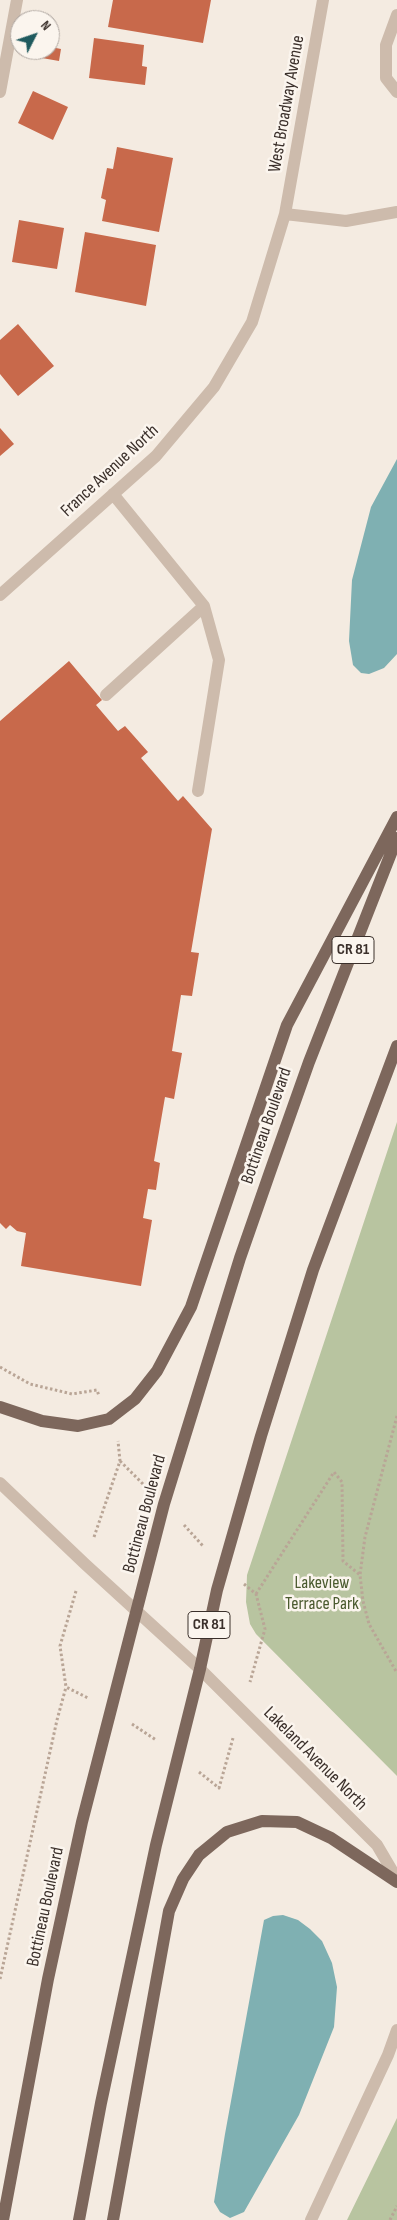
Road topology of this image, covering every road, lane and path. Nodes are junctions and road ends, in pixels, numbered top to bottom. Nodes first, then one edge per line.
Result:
1 (17, 0) edge
2 (323, 0) edge
3 (397, 15) edge
4 (0, 92) edge
5 (397, 92) edge
6 (397, 212) edge
7 (285, 214) junction
8 (113, 494) junction
9 (0, 595) edge
10 (204, 606) junction
11 (106, 695) dead end
12 (198, 791) dead end
13 (397, 817) edge
14 (397, 838) edge
15 (397, 1046) edge
16 (0, 1366) edge
17 (97, 1390) dead end
18 (0, 1407) edge
19 (397, 1416) edge
20 (118, 1438) dead end
21 (120, 1461) dead end
22 (0, 1483) edge
23 (360, 1575) junction
24 (256, 1594) dead end
25 (137, 1611) junction
26 (200, 1669) junction
27 (397, 1673) edge
28 (66, 1687) dead end
29 (397, 1881) edge
30 (0, 1979) edge
31 (397, 2030) edge
32 (397, 2206) edge
33 (3, 2220) edge
34 (79, 2220) edge
35 (113, 2220) edge
36 (312, 2220) edge
37 (390, 2220) edge

1 - 4 street
2 - 7 street, West Broadway Avenue
3 - 5 street
6 - 7 street
7 - 8 street, France Avenue North
8 - 9 street, France Avenue North
8 - 10 street
10 - 11 street
10 - 12 street
13 - 18 main road
14 - 25 main road, Bottineau Boulevard / CR 81
15 - 26 main road, CR 81
16 - 17 path
19 - 23 path
20 - 21 path
22 - 25 street, Lakeland Avenue North
23 - 24 path
23 - 27 path
25 - 26 street, Lakeland Avenue North
25 - 33 main road, Bottineau Boulevard / CR 81
26 - 29 street, Lakeland Avenue North
26 - 34 main road, CR 81
28 - 30 path
29 - 35 main road
31 - 36 street
32 - 37 path

